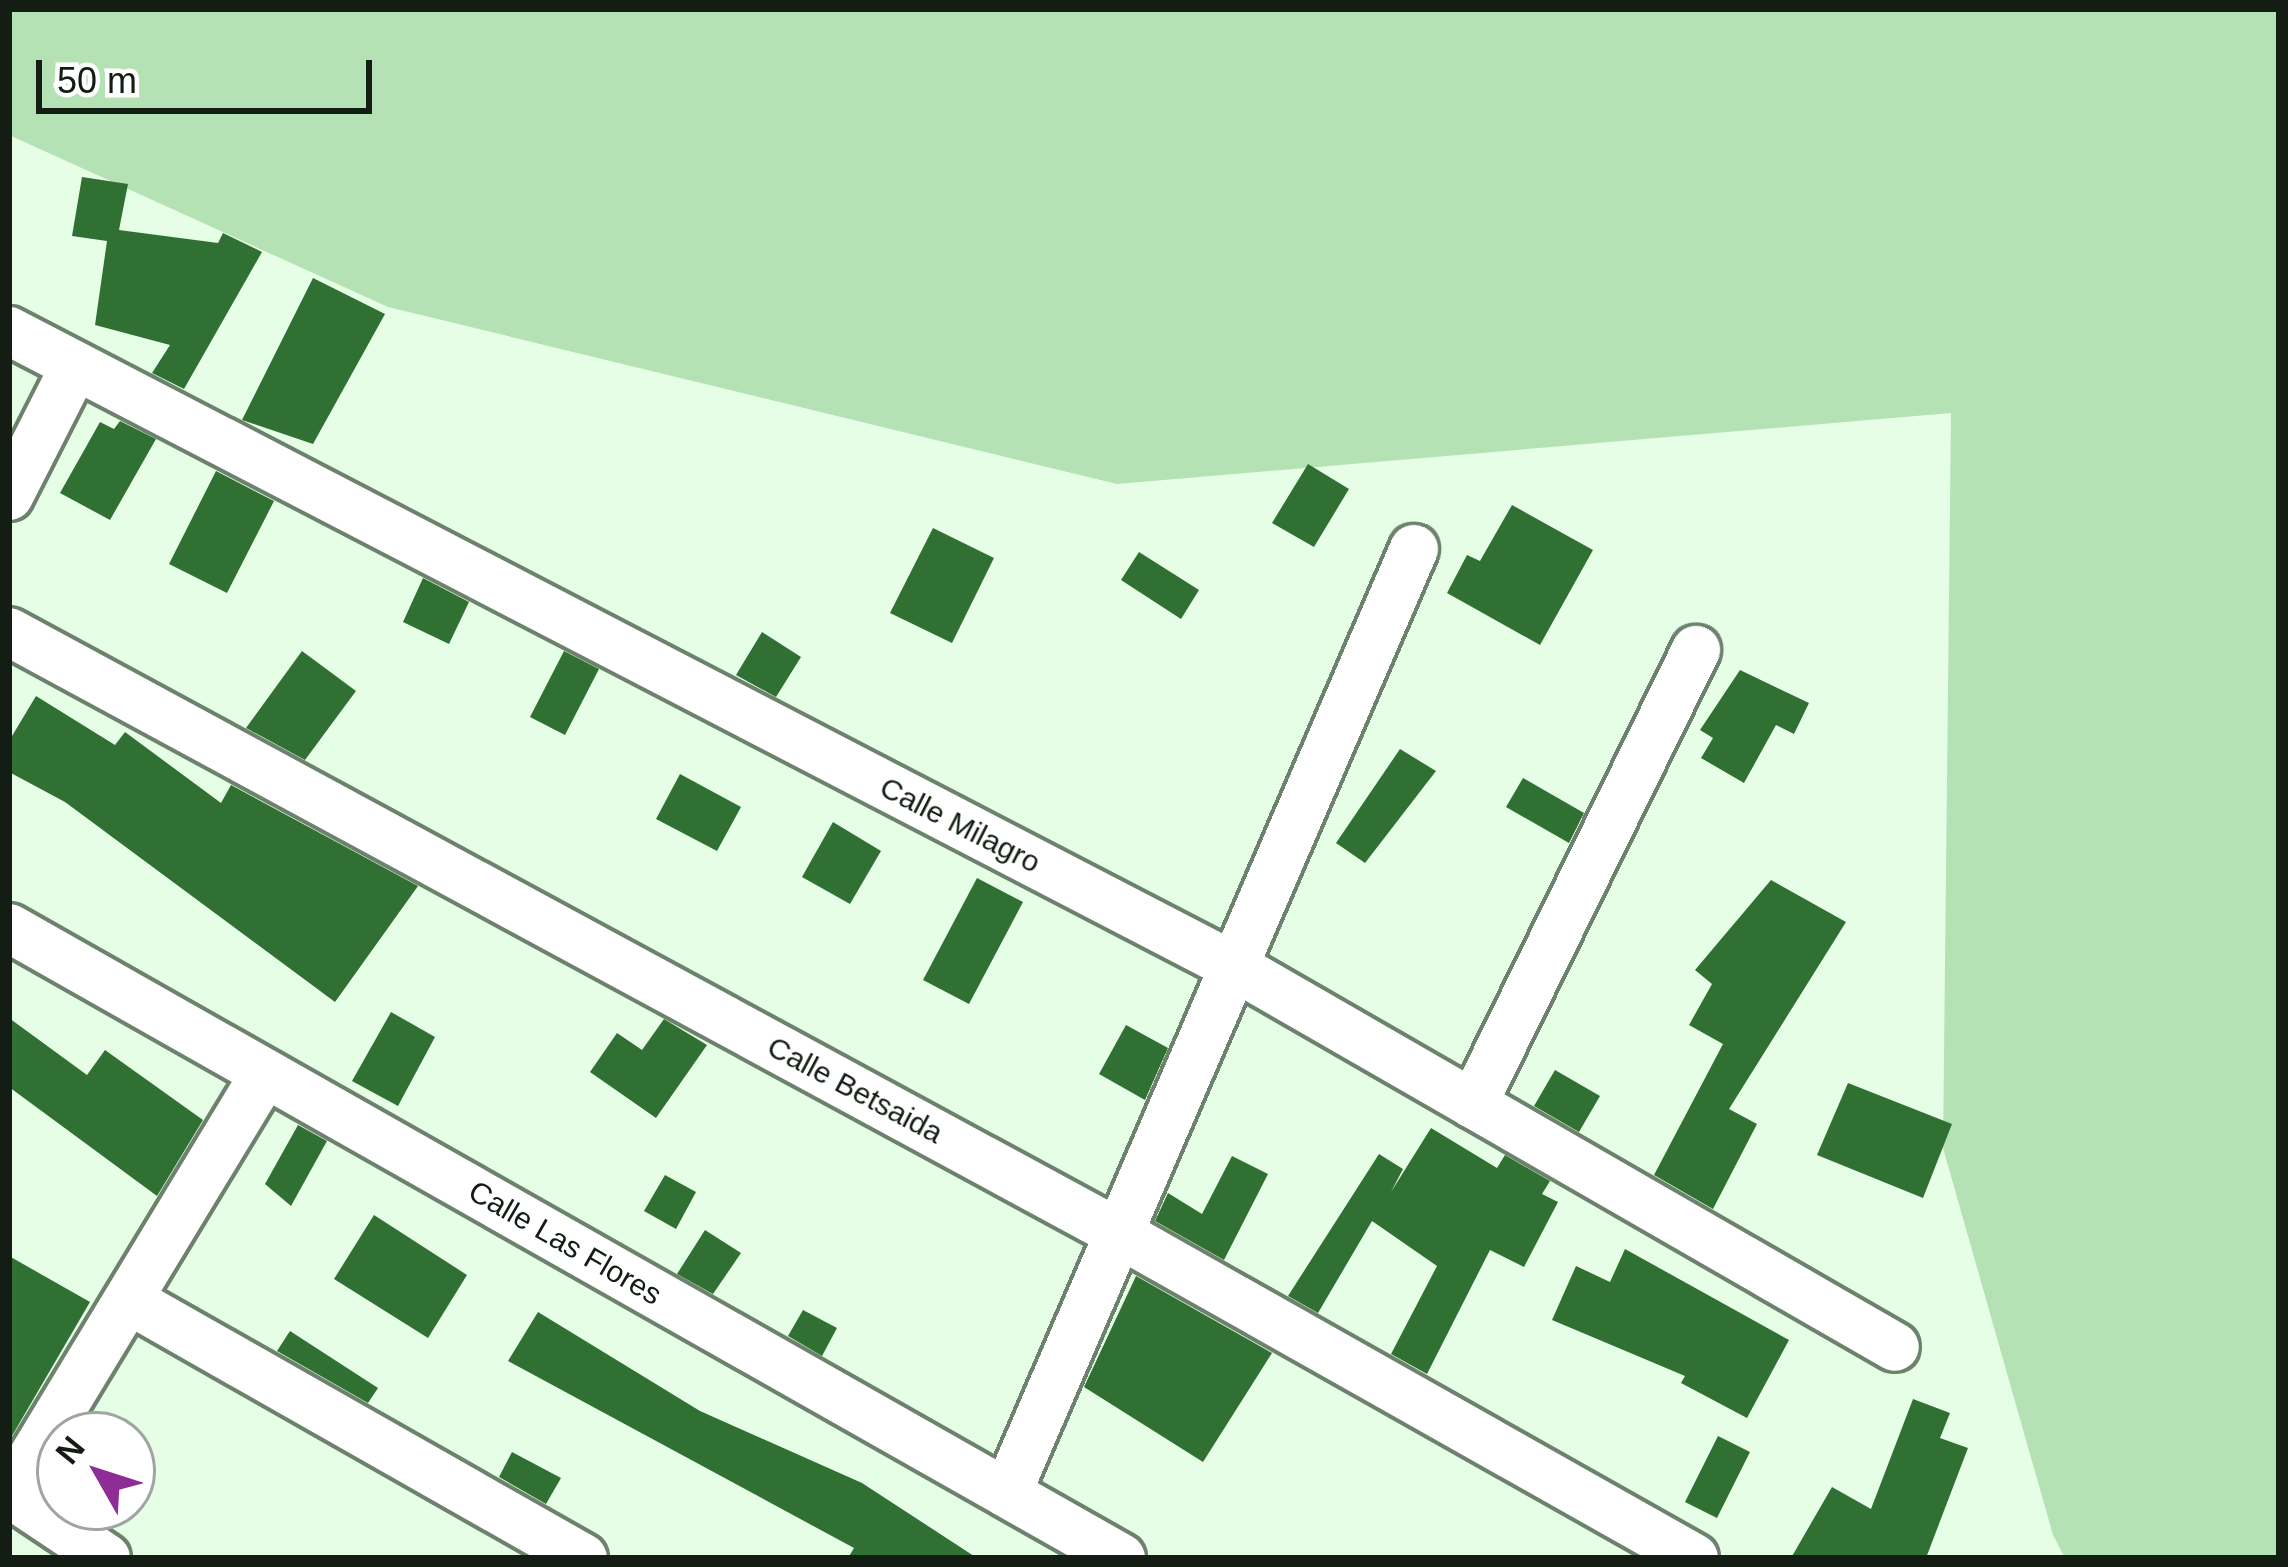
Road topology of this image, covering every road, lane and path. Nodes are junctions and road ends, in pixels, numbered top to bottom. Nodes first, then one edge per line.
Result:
1 (9, 331) edge
2 (75, 366) junction
3 (9, 496) edge
4 (1414, 549) dead end
5 (9, 632) edge
6 (1696, 650) dead end
7 (9, 928) edge
8 (1237, 968) junction
9 (265, 1073) junction
10 (1472, 1104) junction
11 (1120, 1234) junction
12 (129, 1300) junction
13 (1894, 1347) dead end
14 (1007, 1493) junction
15 (11, 1496) edge
16 (106, 1558) edge
17 (583, 1558) edge
18 (1121, 1558) edge
19 (1694, 1558) edge

1 - 2 street, Calle Milagro
2 - 3 street
2 - 8 street, Calle Milagro
4 - 8 street
5 - 11 street, Calle Betsaida
6 - 10 street
7 - 9 street, Calle Las Flores
8 - 10 street, Calle Milagro
8 - 11 street
9 - 12 street
9 - 14 street, Calle Las Flores
10 - 13 street, Calle Milagro
11 - 14 street
11 - 19 street, Calle Betsaida
12 - 15 street
12 - 17 street
14 - 18 street, Calle Las Flores
15 - 16 street

